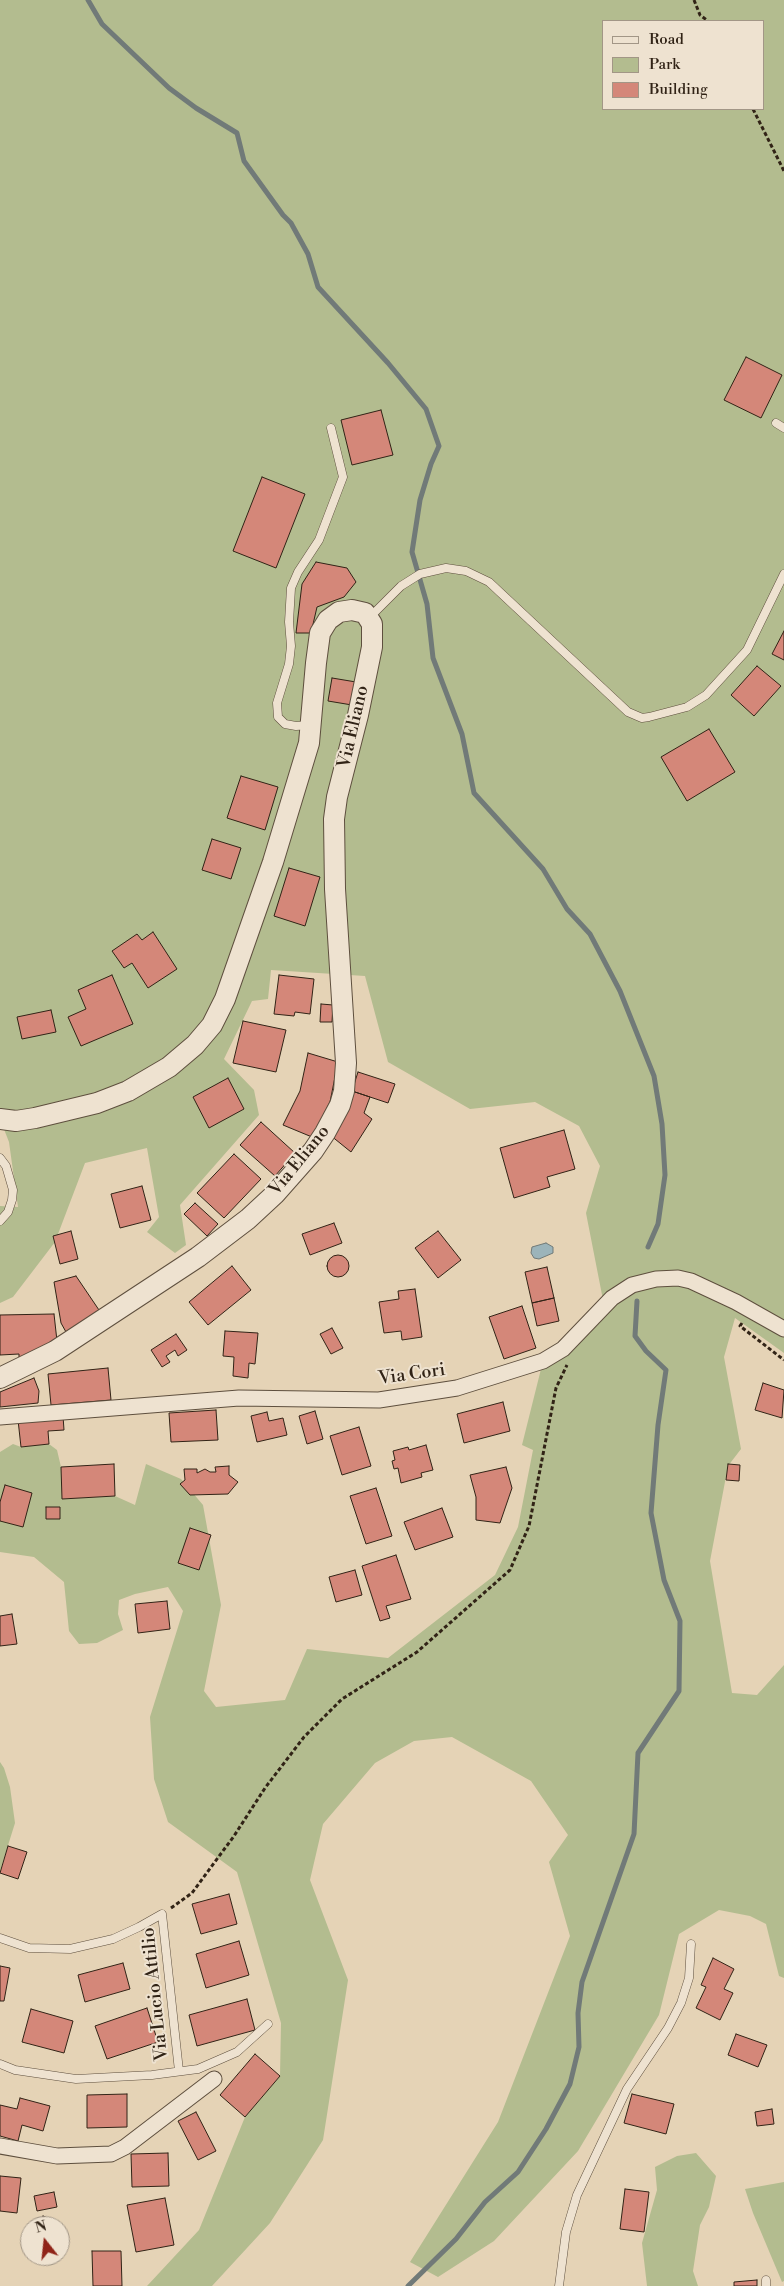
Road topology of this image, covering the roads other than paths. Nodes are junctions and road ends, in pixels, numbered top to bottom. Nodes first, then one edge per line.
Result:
1 (776, 423) dead end
2 (331, 428) dead end
3 (784, 428) edge
4 (784, 574) edge
5 (370, 618) junction
6 (312, 725) junction
7 (0, 1120) edge
8 (0, 1158) edge
9 (0, 1221) edge
10 (784, 1329) edge
11 (0, 1378) edge
12 (0, 1417) edge
13 (0, 1938) edge
14 (691, 1944) dead end
15 (268, 2024) dead end
16 (0, 2064) edge
17 (179, 2071) junction
18 (214, 2079) dead end
19 (0, 2146) edge
20 (559, 2286) edge

1 - 3 lane
2 - 6 lane
4 - 5 lane
5 - 6 street
5 - 11 street, Via Eliano
6 - 7 street
8 - 9 lane
10 - 12 street, Via Cori
13 - 17 lane, Via Lucio Attilio
14 - 20 lane
15 - 17 lane
16 - 17 lane
18 - 19 street

